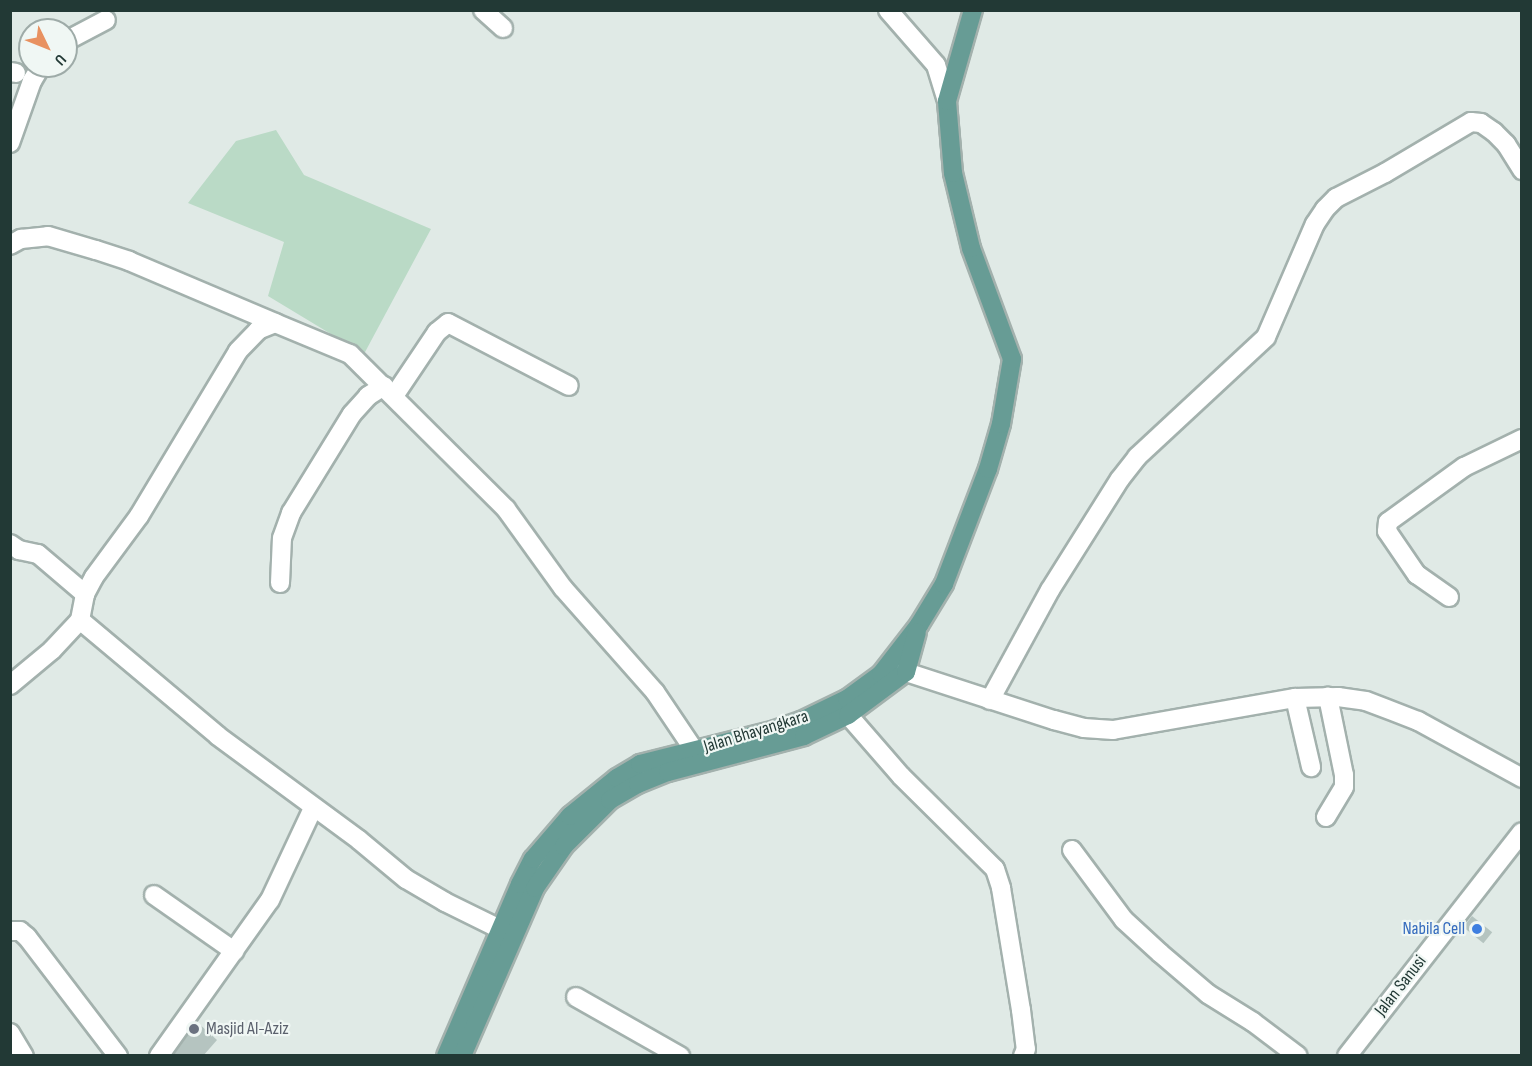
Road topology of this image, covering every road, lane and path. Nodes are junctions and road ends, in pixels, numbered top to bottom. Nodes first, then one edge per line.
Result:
1 (483, 10) edge
2 (888, 10) edge
3 (973, 10) edge
4 (106, 20) dead end
5 (503, 28) dead end
6 (78, 35) edge
7 (34, 78) edge
8 (947, 101) junction
9 (10, 143) edge
10 (1521, 170) edge
11 (10, 245) edge
12 (274, 323) junction
13 (569, 386) dead end
14 (389, 391) junction
15 (1521, 439) edge
16 (10, 544) edge
17 (280, 583) dead end
18 (85, 594) junction
19 (1449, 597) dead end
20 (80, 620) junction
21 (919, 625) junction
22 (890, 663) junction
23 (906, 672) junction
24 (10, 685) edge
25 (1328, 697) junction
26 (1295, 698) junction
27 (990, 700) junction
28 (848, 716) junction
29 (694, 750) junction
30 (1311, 767) dead end
31 (1521, 778) edge
32 (313, 808) junction
33 (1326, 817) dead end
34 (1521, 832) edge
35 (1072, 850) dead end
36 (154, 896) dead end
37 (10, 914) edge
38 (15, 931) edge
39 (505, 932) junction
40 (234, 951) junction
41 (576, 997) dead end
42 (10, 1033) edge
43 (655, 1049) edge
44 (24, 1056) edge
45 (118, 1056) edge
46 (159, 1056) edge
47 (446, 1056) edge
48 (462, 1056) edge
49 (680, 1056) edge
50 (1023, 1056) edge
51 (1298, 1056) edge
52 (1347, 1056) edge

1 - 5 street
2 - 8 street
3 - 8 main road
4 - 6 street
7 - 9 street
8 - 21 main road
10 - 27 street
11 - 12 street
12 - 14 street
12 - 18 street
13 - 14 street
14 - 17 street
14 - 29 street
15 - 19 street
16 - 18 street
18 - 20 street
20 - 24 street
20 - 32 street
21 - 22 main road, Jalan Bhayangkara
21 - 23 main road
22 - 23 street
22 - 29 main road, Jalan Bhayangkara
23 - 27 street
23 - 28 main road, Jalan Bhayangkara
25 - 26 street
25 - 31 street
25 - 33 street
26 - 27 street
26 - 30 street
28 - 39 main road, Jalan Bhayangkara
28 - 50 street
29 - 39 main road, Jalan Bhayangkara
32 - 39 street
32 - 40 street
34 - 52 street, Jalan Sanusi
35 - 51 street
36 - 40 street
37 - 38 street
38 - 45 street
39 - 47 main road, Jalan Bhayangkara
39 - 48 main road, Jalan Bhayangkara
40 - 46 street
41 - 43 street
42 - 44 street
43 - 49 street

